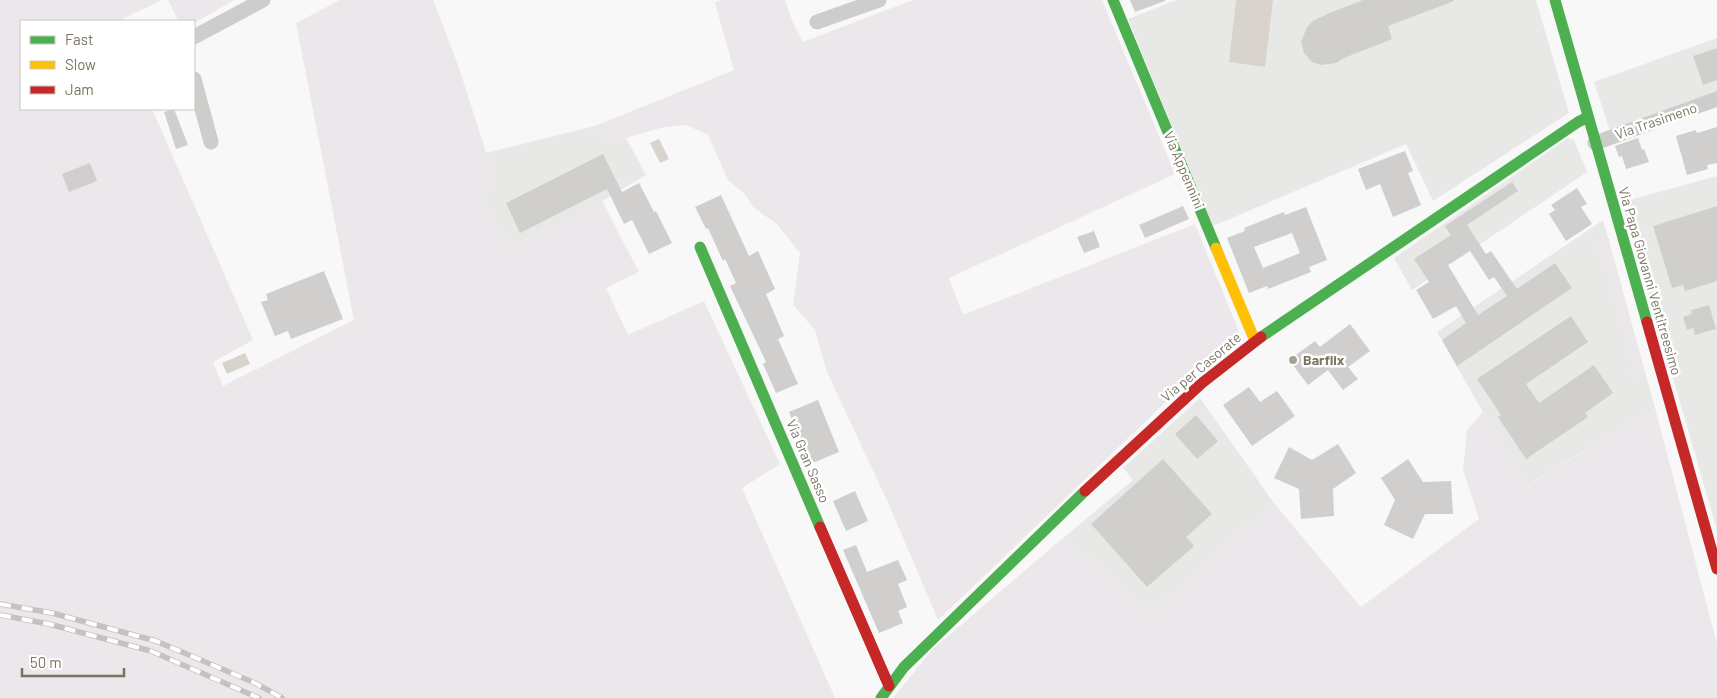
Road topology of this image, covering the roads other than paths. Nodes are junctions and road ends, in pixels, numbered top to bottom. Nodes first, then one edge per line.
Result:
1 (263, 0) edge
2 (879, 0) edge
3 (1113, 0) edge
4 (1555, 0) edge
5 (817, 22) dead end
6 (195, 36) edge
7 (195, 83) edge
8 (1717, 100) edge
9 (1588, 117) junction
10 (211, 142) dead end
11 (1595, 142) junction
12 (700, 247) dead end
13 (1255, 341) junction
14 (1717, 569) edge
15 (889, 686) junction
16 (881, 698) edge

1 - 6 street
2 - 5 street
3 - 13 street, Via Appennini
4 - 9 street, Via Papa Giovanni Ventitreesimo
7 - 10 street
8 - 11 street, Via Trasimeno
9 - 11 street, Via Papa Giovanni Ventitreesimo
9 - 13 street, Via per Casorate
11 - 14 street, Via Papa Giovanni Ventitreesimo
12 - 15 street, Via Gran Sasso
13 - 15 street, Via per Casorate
15 - 16 street, Via per Casorate

